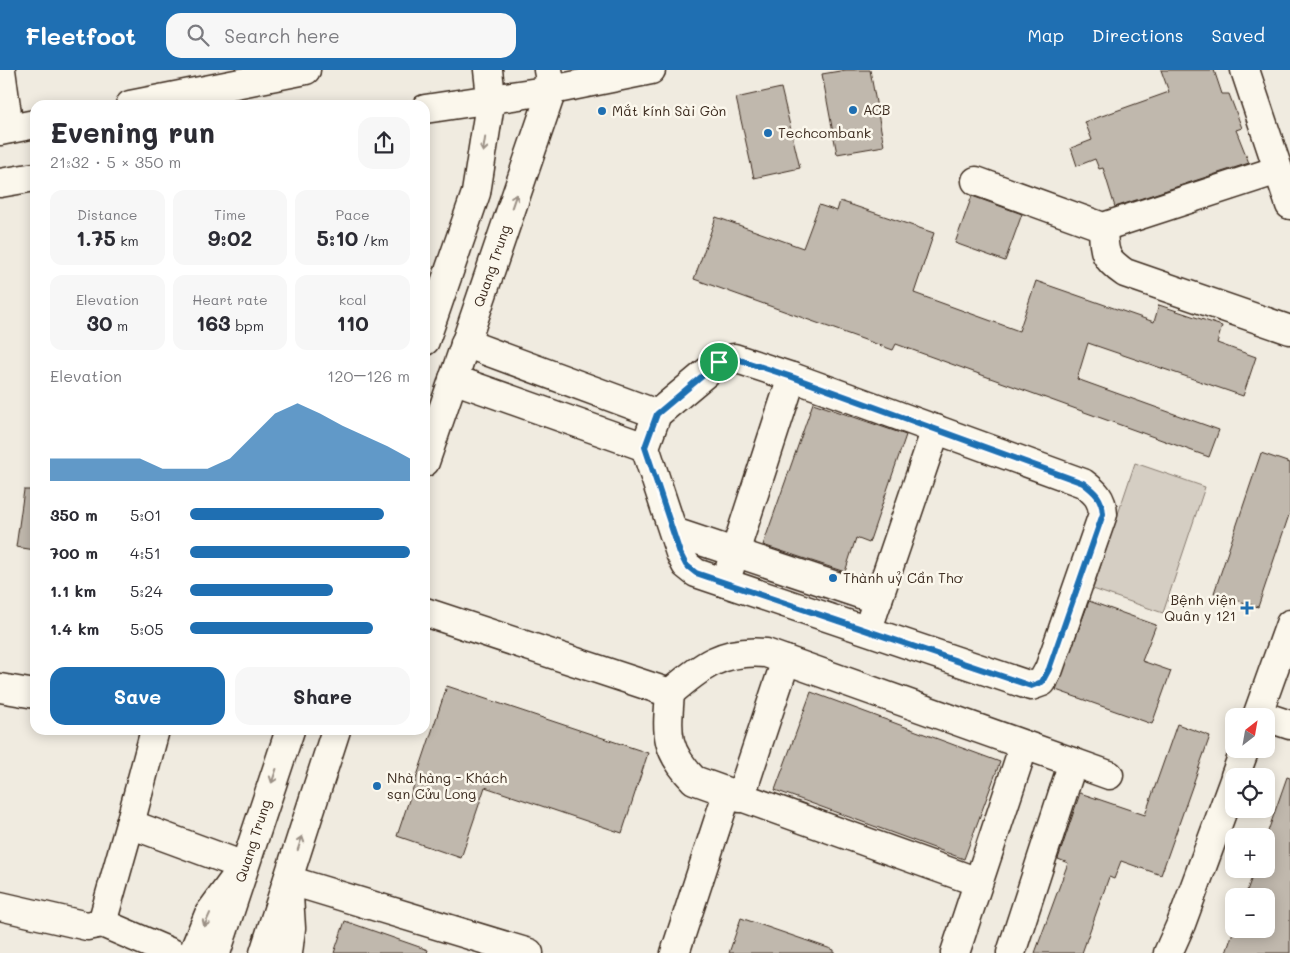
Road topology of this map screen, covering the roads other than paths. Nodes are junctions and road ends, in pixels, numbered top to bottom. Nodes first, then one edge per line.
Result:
1 (1, 70) edge
2 (488, 70) edge
3 (651, 70) edge
4 (1245, 70) edge
5 (294, 71) edge
6 (550, 80) edge
7 (491, 97) junction
8 (154, 100) edge
9 (430, 108) edge
10 (15, 128) edge
11 (1278, 170) junction
12 (30, 178) edge
13 (976, 181) dead end
14 (0, 183) edge
15 (1290, 205) edge
16 (1103, 227) junction
17 (430, 326) edge
18 (1290, 330) edge
19 (465, 343) junction
20 (792, 377) junction
21 (453, 379) junction
22 (657, 414) junction
23 (936, 429) junction
24 (430, 447) edge
25 (645, 447) junction
26 (674, 532) junction
27 (734, 552) junction
28 (725, 582) junction
29 (878, 600) junction
30 (430, 614) edge
31 (1290, 624) edge
32 (868, 631) junction
33 (786, 660) junction
34 (0, 688) edge
35 (30, 693) edge
36 (670, 693) junction
37 (1264, 708) edge
38 (1275, 720) edge
39 (1290, 725) edge
40 (154, 735) edge
41 (288, 735) edge
42 (334, 735) edge
43 (1024, 745) junction
44 (1073, 762) junction
45 (1110, 775) dead end
46 (734, 796) junction
47 (1225, 804) edge
48 (130, 824) junction
49 (243, 870) junction
50 (978, 882) junction
51 (286, 885) junction
52 (0, 906) edge
53 (102, 922) junction
54 (172, 953) edge
55 (193, 953) edge
56 (216, 953) edge
57 (264, 953) edge
58 (288, 953) edge
59 (529, 953) edge
60 (675, 953) edge
61 (955, 953) edge
62 (1011, 953) edge
63 (1168, 953) edge

1 - 10 main road
2 - 7 main road
3 - 6 main road
4 - 11 main road
5 - 8 main road
6 - 7 main road
19 -> 6 main road, Quang Trung
7 - 9 main road
7 -> 17 main road
11 - 15 main road
11 - 16 main road
12 - 14 main road
13 - 16 main road
16 - 18 main road
19 - 21 main road, Quang Trung
19 - 22 main road
20 - 22 main road
20 - 23 main road
20 - 27 main road
21 - 24 main road, Quang Trung
21 - 25 main road
22 - 25 main road
23 - 29 main road
23 - 32 main road
25 - 26 main road
26 - 27 main road
26 - 28 main road
27 - 28 main road
27 - 29 main road
28 - 32 main road
29 - 32 main road
30 - 36 main road
31 - 37 main road
33 - 36 main road
33 - 43 main road
33 - 46 main road
34 - 35 main road
36 - 46 main road
38 - 39 main road
40 - 48 main road
41 -> 49 main road, Quang Trung
51 -> 42 main road
43 - 44 main road
43 - 50 main road
44 - 45 main road
44 - 62 main road
46 - 50 main road
46 - 60 main road
47 - 63 main road
48 - 49 main road
48 - 53 main road
49 -> 55 main road
49 - 56 main road, Quang Trung
50 - 61 main road
51 - 57 main road
51 - 58 main road
51 - 59 main road
52 - 53 main road
53 - 54 main road

